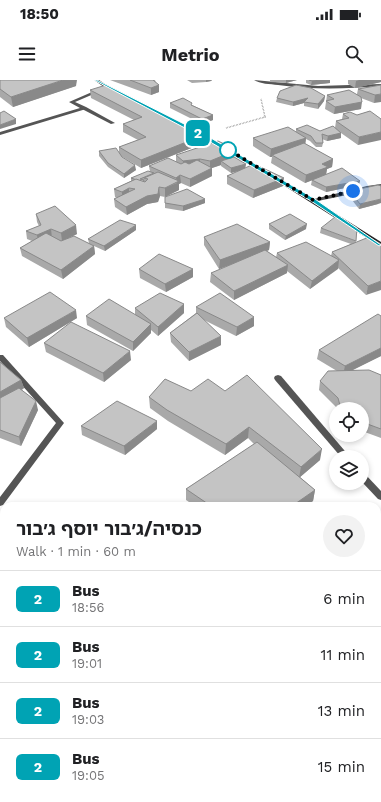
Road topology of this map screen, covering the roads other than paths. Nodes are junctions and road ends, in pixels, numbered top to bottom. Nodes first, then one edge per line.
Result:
1 (96, 80) edge
2 (256, 80) edge
3 (381, 85) edge
4 (107, 87) junction
5 (121, 94) edge
6 (84, 108) junction
7 (113, 123) dead end
8 (189, 128) edge
9 (0, 134) edge
10 (381, 186) edge
11 (313, 200) junction
12 (381, 245) edge
13 (0, 357) edge
14 (278, 378) dead end
15 (340, 450) edge
16 (369, 484) edge
17 (381, 497) edge
18 (1, 502) edge

1 - 4 street
2 - 3 street
4 - 5 street
4 - 6 street
6 - 7 street
6 - 9 street
8 - 11 street
10 - 11 street
11 - 12 street
13 - 18 street
14 - 15 street
16 - 17 street

